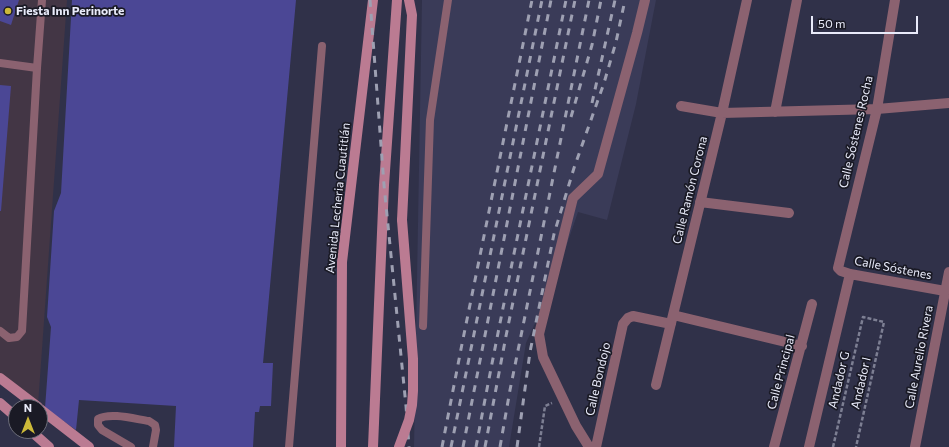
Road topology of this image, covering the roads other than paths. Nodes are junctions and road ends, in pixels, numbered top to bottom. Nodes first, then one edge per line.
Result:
1 (42, 0) edge
2 (373, 0) edge
3 (397, 0) edge
4 (410, 0) edge
5 (448, 0) edge
6 (644, 0) edge
7 (747, 0) edge
8 (797, 0) edge
9 (895, 0) edge
10 (322, 46) dead end
11 (0, 63) edge
12 (37, 68) junction
13 (949, 103) edge
14 (681, 106) dead end
15 (877, 109) junction
16 (775, 112) junction
17 (722, 113) junction
18 (700, 202) junction
19 (789, 213) dead end
20 (838, 268) joint
21 (949, 272) edge
22 (850, 274) junction
23 (946, 291) junction
24 (812, 304) dead end
25 (672, 319) junction
26 (944, 323) edge
27 (423, 326) dead end
28 (0, 331) edge
29 (802, 346) junction
30 (0, 378) edge
31 (656, 385) dead end
32 (27, 399) edge
33 (0, 403) edge
34 (8, 410) edge
35 (48, 415) edge
36 (40, 439) edge
37 (48, 447) edge
38 (89, 447) edge
39 (131, 447) edge
40 (154, 447) edge
41 (289, 447) edge
42 (341, 447) edge
43 (373, 447) edge
44 (399, 447) edge
45 (589, 447) edge
46 (596, 447) edge
47 (774, 447) edge
48 (809, 447) edge
49 (915, 447) edge

1 - 12 lane
2 - 42 main road, Avenida Lecheria Cuautitlán
3 - 43 main road
4 - 44 main road, bridge
5 - 27 lane
6 - 45 street
7 - 17 street, Calle Ramón Corona
8 - 16 street
9 - 15 street, Calle Sóstenes Rocha
10 - 41 lane
11 - 12 lane
12 - 28 lane
13 - 15 street
14 - 17 street
15 - 16 street
15 - 20 street, Calle Sóstenes Rocha
16 - 17 street
17 - 18 street, Calle Ramón Corona
18 - 19 street
18 - 25 street, Calle Ramón Corona
20 - 22 street, Calle Sóstenes
21 - 23 street, Calle Aurelio Rivera
22 - 23 street, Calle Sóstenes
22 - 48 street
23 - 26 street, Calle Aurelio Rivera
24 - 29 street, Calle Principal
25 - 29 street
25 - 31 street, Calle Ramón Corona
25 - 46 street, Calle Bondojo
26 - 49 street, Calle Aurelio Rivera
29 - 47 street, Calle Principal
30 - 32 main road
33 - 34 main road
35 - 38 main road
36 - 37 main road
39 - 40 lane

